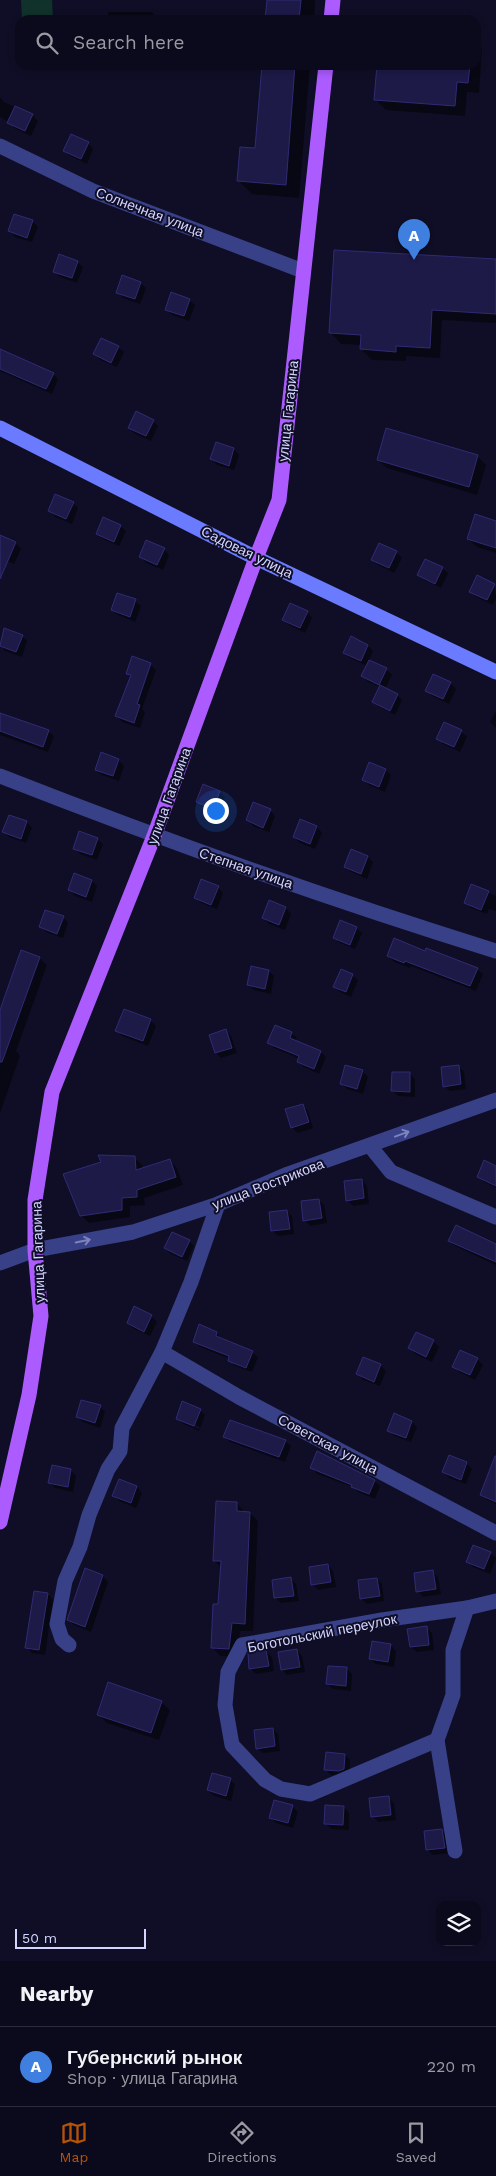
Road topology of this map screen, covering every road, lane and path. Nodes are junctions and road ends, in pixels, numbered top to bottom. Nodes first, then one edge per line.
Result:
1 (333, 0) edge
2 (332, 15) edge
3 (325, 70) edge
4 (0, 146) edge
5 (303, 271) junction
6 (0, 428) edge
7 (256, 558) junction
8 (496, 672) edge
9 (0, 776) edge
10 (154, 836) junction
11 (496, 951) edge
12 (496, 1100) edge
13 (370, 1146) junction
14 (218, 1204) junction
15 (496, 1218) edge
16 (35, 1250) junction
17 (0, 1263) edge
18 (162, 1352) junction
19 (0, 1522) edge
20 (496, 1533) edge
21 (496, 1601) edge
22 (467, 1608) junction
23 (69, 1645) dead end
24 (437, 1740) junction
25 (455, 1851) dead end

1 - 2 main road
3 - 5 main road, улица Гагарина
4 - 5 street, Солнечная улица
5 - 7 main road, улица Гагарина
6 - 7 street, Садовая улица
7 - 8 street, Садовая улица
7 - 10 main road, улица Гагарина
9 - 10 street, Степная улица
10 - 11 street, Степная улица
10 - 16 main road, улица Гагарина
13 -> 12 street, улица Вострикова
13 - 14 street, улица Вострикова
13 - 15 street
16 -> 14 street, улица Вострикова
14 - 18 street
16 - 17 street, улица Вострикова
16 - 19 main road, улица Гагарина
18 - 20 street, Советская улица
18 - 23 street
21 - 22 street, Боготольский переулок
22 - 24 street
22 - 24 street, Боготольский переулок
24 - 25 street

